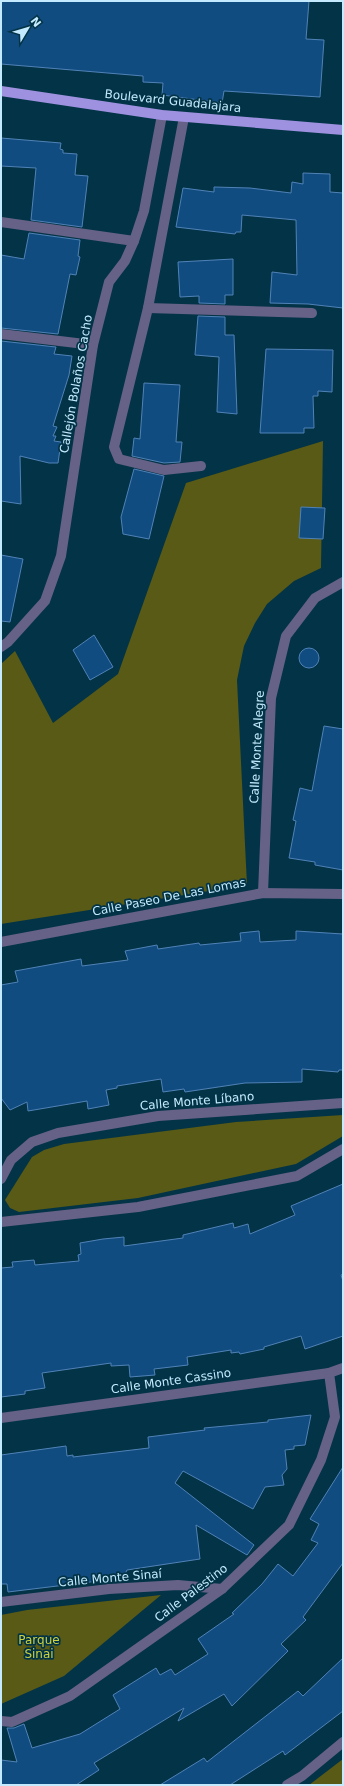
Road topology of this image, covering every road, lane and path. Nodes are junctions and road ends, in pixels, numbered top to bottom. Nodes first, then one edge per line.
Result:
1 (1, 91) edge
2 (162, 115) junction
3 (184, 117) junction
4 (343, 130) edge
5 (1, 222) edge
6 (134, 241) junction
7 (148, 308) junction
8 (312, 313) dead end
9 (1, 334) edge
10 (93, 345) junction
11 (201, 466) dead end
12 (343, 582) edge
13 (1, 647) edge
14 (263, 893) junction
15 (343, 894) edge
16 (1, 942) edge
17 (343, 1103) edge
18 (343, 1149) edge
19 (1, 1179) edge
20 (1, 1222) edge
21 (343, 1368) edge
22 (329, 1373) junction
23 (1, 1418) edge
24 (222, 1589) junction
25 (1, 1602) edge
26 (1, 1721) edge
27 (343, 1742) edge
28 (288, 1785) edge

1 - 2 main road, Boulevard Guadalajara
2 - 3 main road, Boulevard Guadalajara
2 - 6 street, Callejón Bolaños Cacho
3 - 4 main road, Boulevard Guadalajara
3 - 7 street
5 - 6 street
6 - 10 street, Callejón Bolaños Cacho
7 - 8 street
7 - 11 street
9 - 10 street
10 - 13 street, Callejón Bolaños Cacho
12 - 14 street, Calle Monte Alegre
14 - 15 street, Calle Paseo De Las Lomas
14 - 16 street, Calle Paseo De Las Lomas
17 - 19 street, Calle Monte Líbano
18 - 20 street
21 - 22 street, Calle Monte Cassino
22 - 23 street, Calle Monte Cassino
22 - 24 street, Calle Palestino
24 - 25 street, Calle Monte Sinaí
24 - 26 street, Calle Palestino
27 - 28 street

